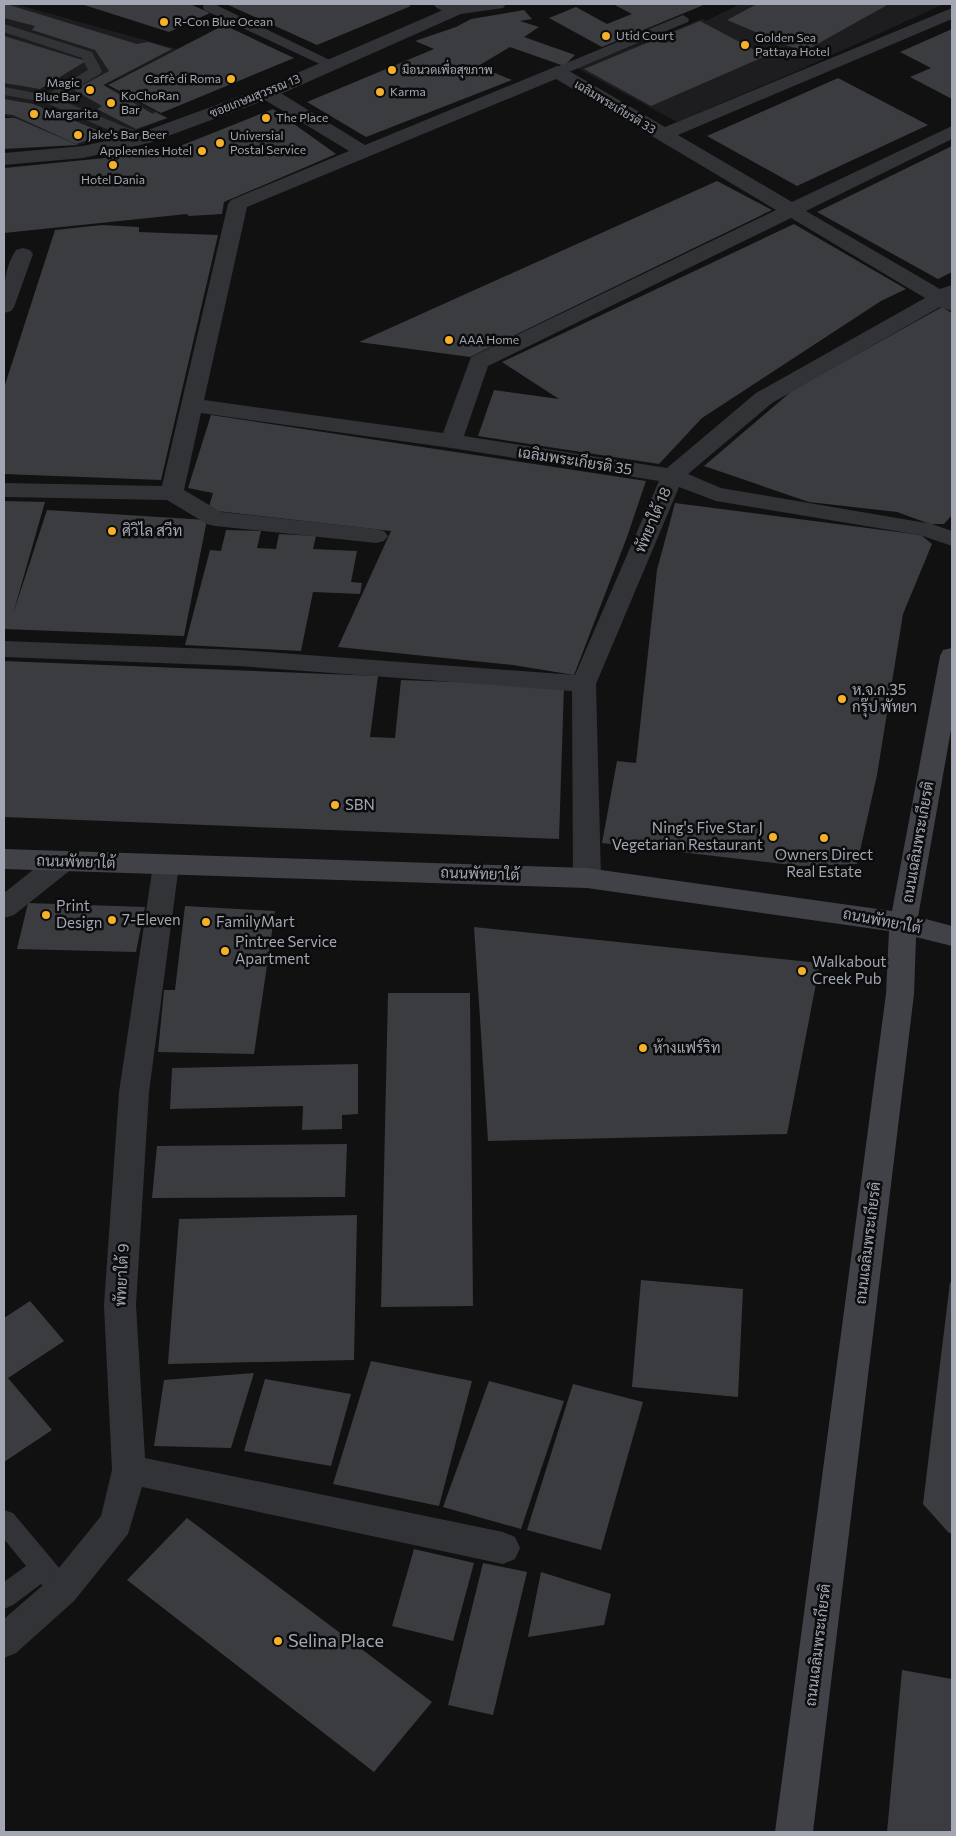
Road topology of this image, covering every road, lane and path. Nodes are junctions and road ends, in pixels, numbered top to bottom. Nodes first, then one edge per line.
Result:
1 (497, 4) edge
2 (449, 6) edge
3 (209, 7) dead end
4 (952, 13) edge
5 (683, 19) dead end
6 (4, 28) edge
7 (331, 64) junction
8 (557, 72) junction
9 (4, 91) edge
10 (267, 93) junction
11 (48, 100) junction
12 (952, 132) edge
13 (663, 135) junction
14 (142, 139) junction
15 (363, 152) junction
16 (4, 159) edge
17 (791, 210) junction
18 (23, 254) dead end
19 (948, 298) edge
20 (4, 307) edge
21 (192, 405) junction
22 (451, 441) junction
23 (672, 476) junction
24 (4, 490) edge
25 (172, 493) junction
26 (376, 536) dead end
27 (952, 539) edge
28 (4, 649) edge
29 (952, 656) edge
30 (584, 684) junction
31 (4, 859) edge
32 (63, 861) junction
33 (166, 865) junction
34 (586, 878) junction
35 (4, 908) edge
36 (903, 923) junction
37 (952, 936) edge
38 (128, 1470) junction
39 (4, 1521) edge
40 (503, 1548) dead end
41 (53, 1579) junction
42 (4, 1597) edge
43 (4, 1641) edge
44 (794, 1832) edge

1 - 2 street, ซอยเกษมสุวรรณ 13
2 - 7 street, ซอยเกษมสุวรรณ 13
3 - 7 lane
4 - 13 street
5 - 8 lane
6 - 11 lane
7 - 10 street, ซอยเกษมสุวรรณ 13
8 - 13 street, เฉลิมพระเกียรติ 33
8 - 15 street, เฉลิมพระเกียรติ 33
9 - 11 lane
10 - 14 street, ซอยเกษมสุวรรณ 13
10 - 15 street
11 - 14 lane
12 - 17 street
13 - 17 street, เฉลิมพระเกียรติ 33
14 - 16 street, ซอยเกษมสุวรรณ 13
15 - 21 street, เฉลิมพระเกียรติ 33
17 - 19 street, เฉลิมพระเกียรติ 33
17 - 22 street
18 - 20 street
19 - 23 street, พัทยาใต้ 18
21 - 22 street, เฉลิมพระเกียรติ 35
21 - 25 street
22 - 23 street, เฉลิมพระเกียรติ 35
23 - 27 street, เฉลิมพระเกียรติ 35
23 - 30 street, พัทยาใต้ 18
24 - 25 street
25 - 26 street
28 - 30 street
29 - 36 main road, ถนนเฉลิมพระเกียรติ
30 - 34 street, พัทยาใต้ 18
31 - 32 main road, ถนนพัทยาใต้
32 - 33 main road, ถนนพัทยาใต้
32 - 35 street
33 - 34 main road, ถนนพัทยาใต้
33 - 38 street, พัทยาใต้ 9
34 - 36 main road, ถนนพัทยาใต้
36 - 37 main road, ถนนพัทยาใต้
36 - 44 main road, ถนนเฉลิมพระเกียรติ
38 - 40 street
38 - 41 street, พัทยาใต้ 9
39 - 41 lane
41 - 42 lane
41 - 43 street, พัทยาใต้ 9

